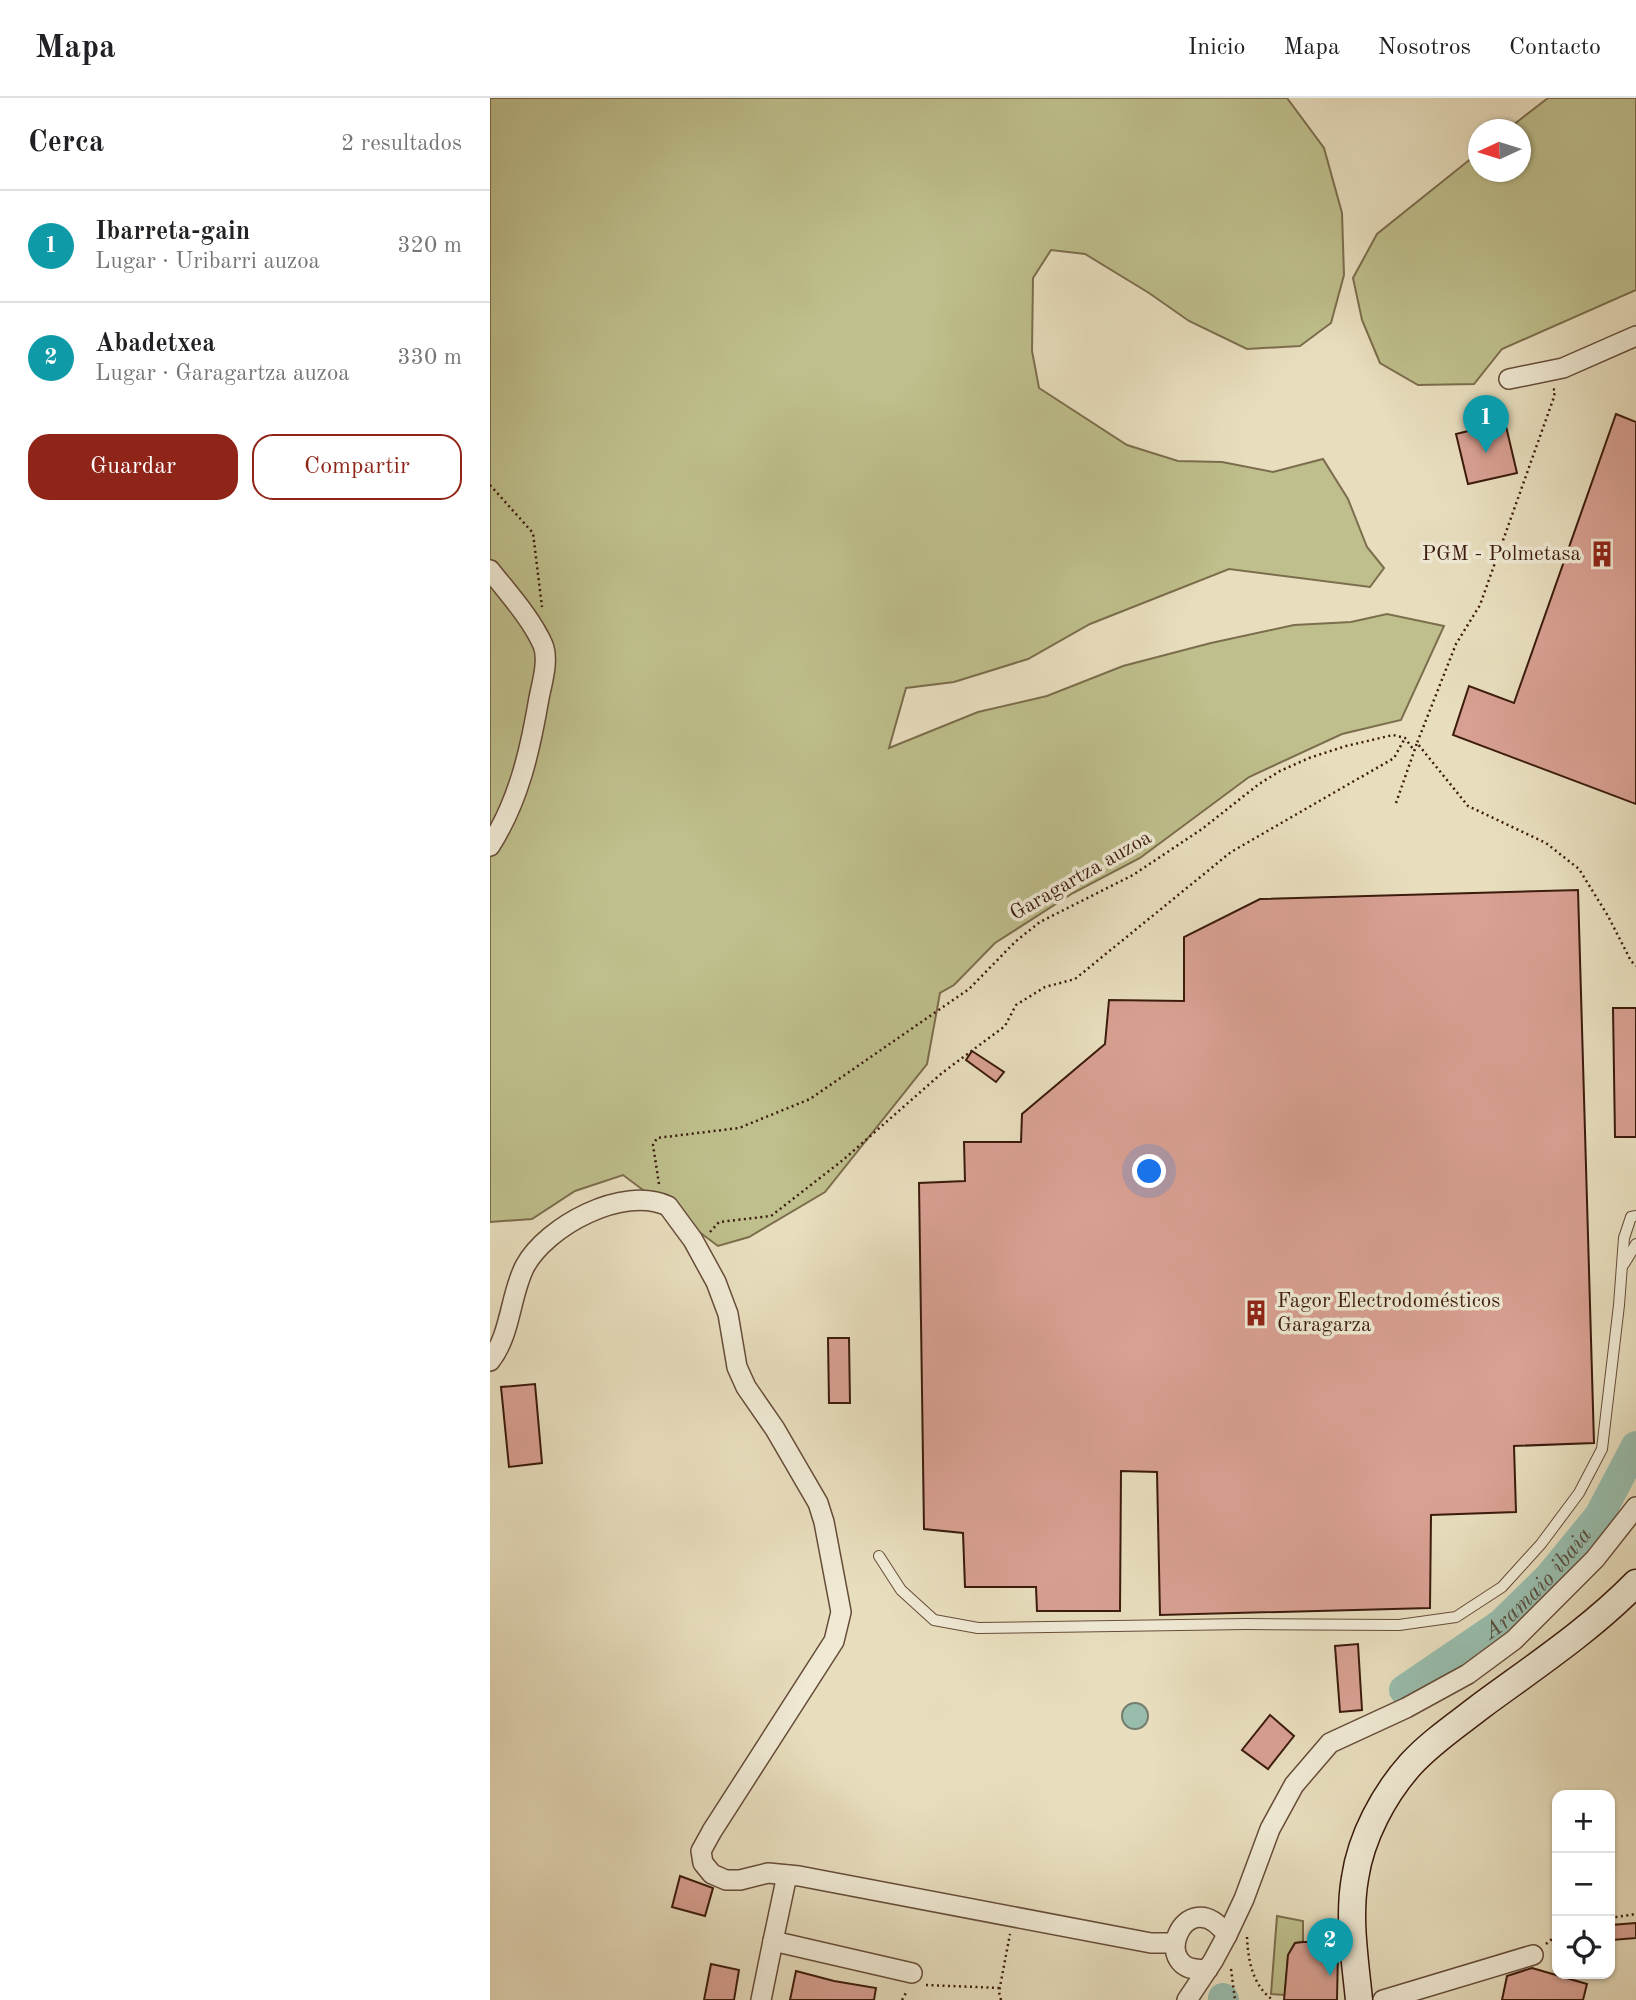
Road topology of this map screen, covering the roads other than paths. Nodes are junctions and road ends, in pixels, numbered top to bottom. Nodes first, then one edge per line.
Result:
1 (1636, 336) edge
2 (1509, 379) dead end
3 (490, 570) edge
4 (490, 846) edge
5 (1636, 1216) edge
6 (1636, 1244) edge
7 (1621, 1268) junction
8 (490, 1362) edge
9 (1636, 1507) edge
10 (879, 1556) dead end
11 (1636, 1583) edge
12 (787, 1875) junction
13 (1227, 1935) junction
14 (773, 1941) junction
15 (1175, 1943) junction
16 (1533, 1955) dead end
17 (1208, 1969) junction
18 (915, 1982) road end
19 (1191, 1995) edge
20 (761, 2000) edge
21 (1359, 2000) edge
22 (1383, 2000) edge

1 - 2 street
3 - 4 street
5 - 7 lane
6 - 7 lane
7 - 10 lane
8 - 12 street
9 - 13 street
11 - 21 main road
12 - 14 street
12 - 15 street
13 - 15 street
13 - 17 street
14 - 18 street
14 - 20 street
15 - 17 street
16 - 22 street
17 - 19 street

